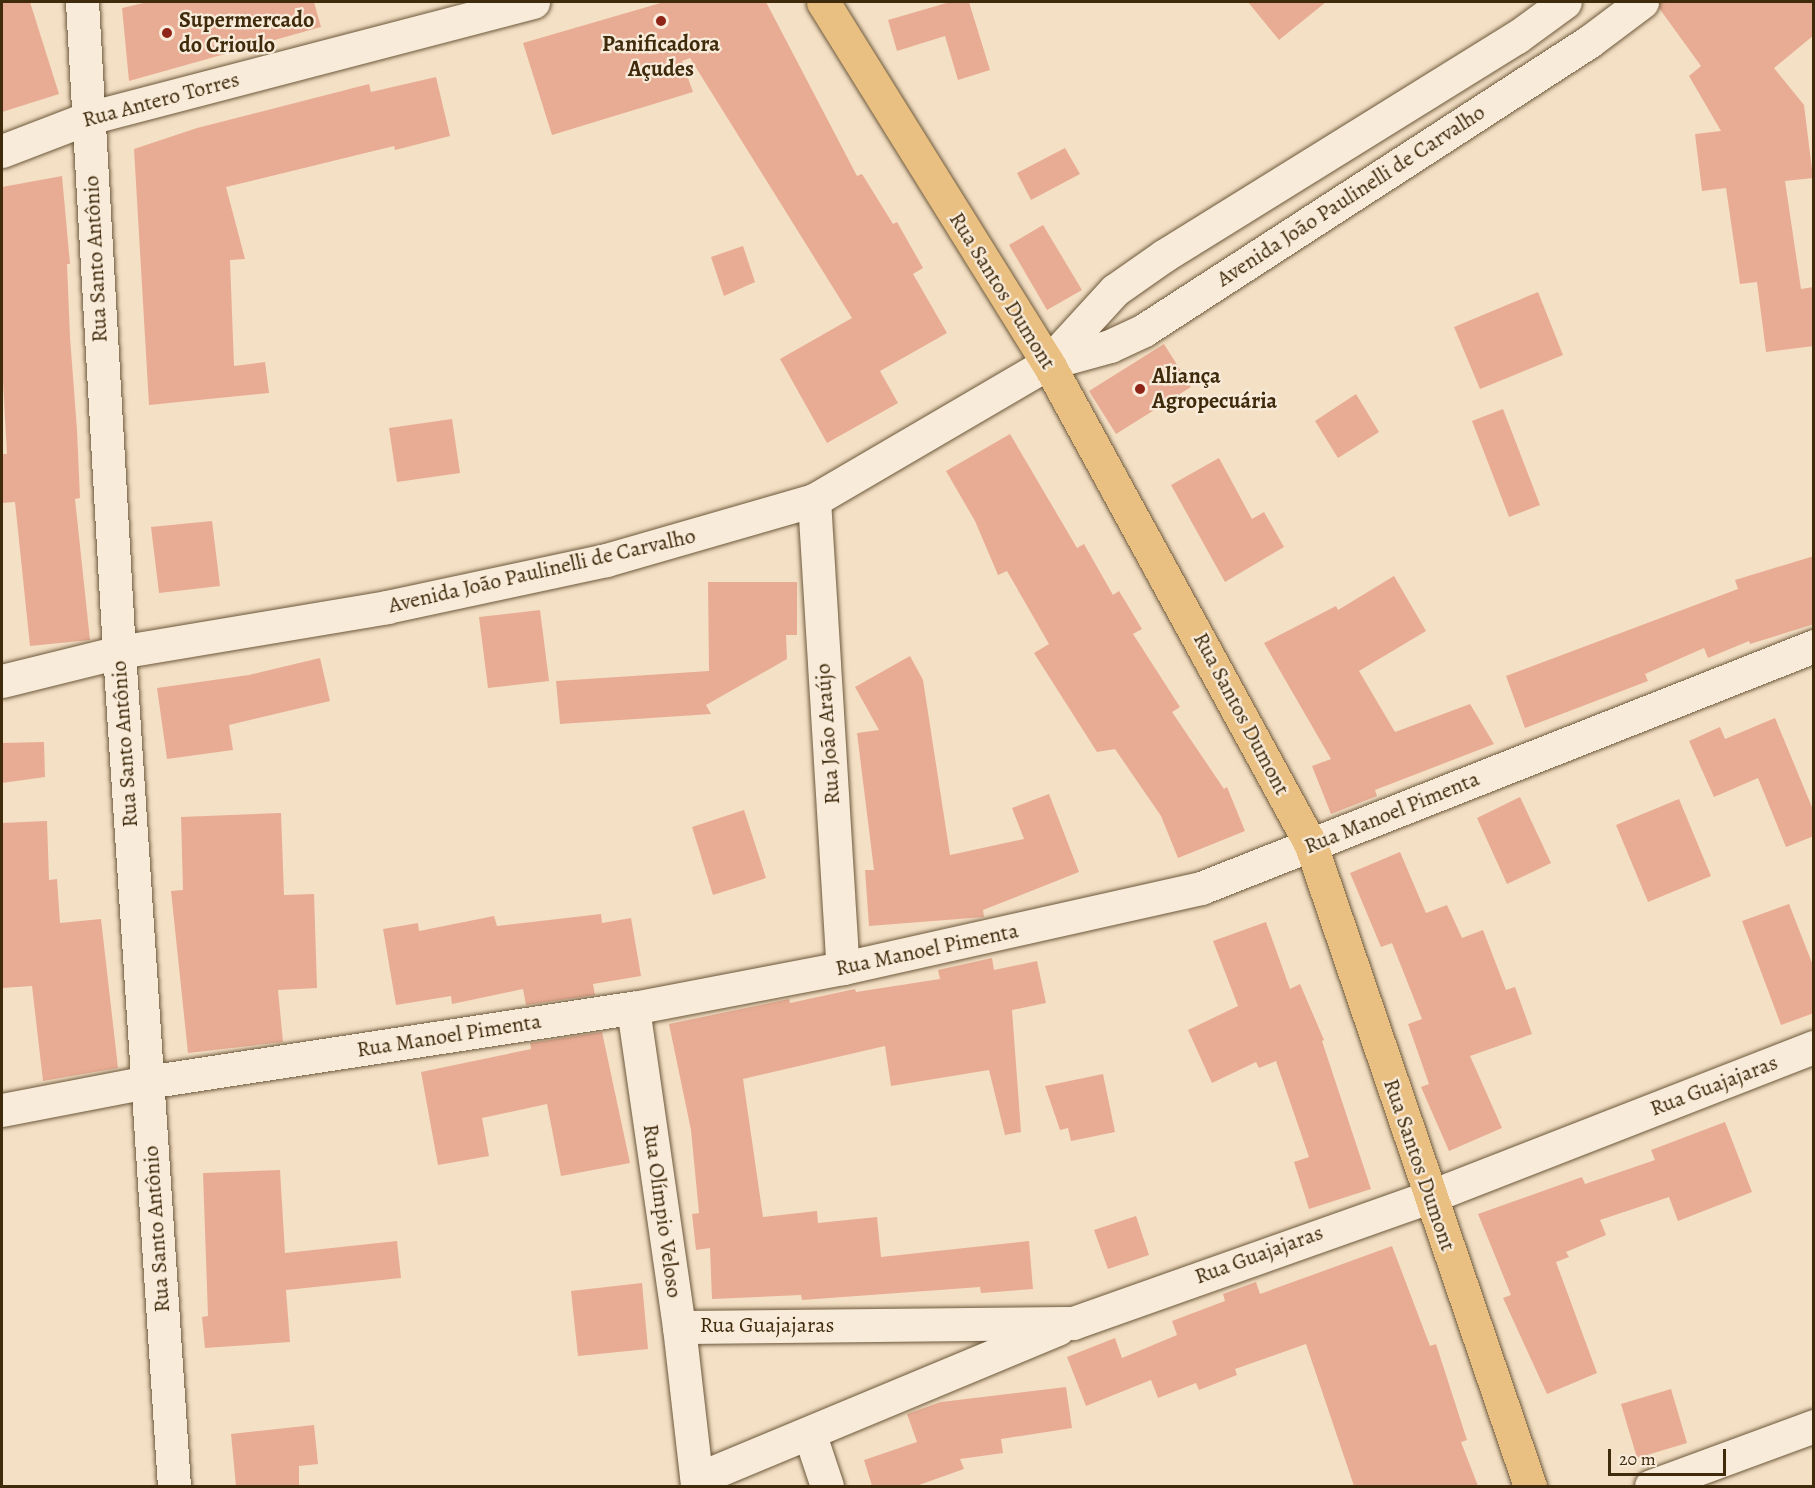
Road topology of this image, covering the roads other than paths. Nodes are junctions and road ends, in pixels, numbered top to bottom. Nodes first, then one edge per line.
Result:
1 (82, 2) edge
2 (533, 2) edge
3 (823, 2) edge
4 (1565, 2) edge
5 (1642, 2) edge
6 (88, 118) junction
7 (2, 151) edge
8 (1048, 364) junction
9 (814, 500) junction
10 (1814, 646) edge
11 (119, 652) junction
12 (2, 681) edge
13 (1311, 844) junction
14 (843, 968) junction
15 (633, 1008) junction
16 (1814, 1047) edge
17 (147, 1082) junction
18 (2, 1110) edge
19 (1429, 1197) junction
20 (1073, 1323) junction
21 (679, 1327) junction
22 (1814, 1426) edge
23 (810, 1435) junction
24 (697, 1483) edge
25 (174, 1486) edge
26 (827, 1486) edge
27 (1530, 1486) edge
28 (1651, 1486) edge

1 - 6 street, Rua Santo Antônio
2 - 6 street, Rua Antero Torres
3 - 8 main road, Rua Santos Dumont
4 - 8 street, Avenida João Paulinelli de Carvalho
5 - 8 street, Avenida João Paulinelli de Carvalho
6 - 7 street, Rua Antero Torres
6 - 11 street, Rua Santo Antônio
8 - 9 street, Avenida João Paulinelli de Carvalho
8 - 13 main road, Rua Santos Dumont
9 - 11 street, Avenida João Paulinelli de Carvalho
9 - 14 street, Rua João Araújo
10 - 13 street, Rua Manoel Pimenta
11 - 12 street, Avenida João Paulinelli de Carvalho
11 - 17 street, Rua Santo Antônio
13 - 14 street, Rua Manoel Pimenta
13 - 19 main road, Rua Santos Dumont
14 - 15 street, Rua Manoel Pimenta
15 - 17 street, Rua Manoel Pimenta
15 - 21 street, Rua Olímpio Veloso
16 - 19 street, Rua Guajajaras
17 - 18 street, Rua Manoel Pimenta
17 - 25 street, Rua Santo Antônio
19 - 20 street, Rua Guajajaras
19 - 27 main road, Rua Santos Dumont
20 - 21 street, Rua Guajajaras
20 - 23 street
21 - 24 street, Rua Olímpio Veloso
22 - 28 street
23 - 24 street
23 - 26 street

